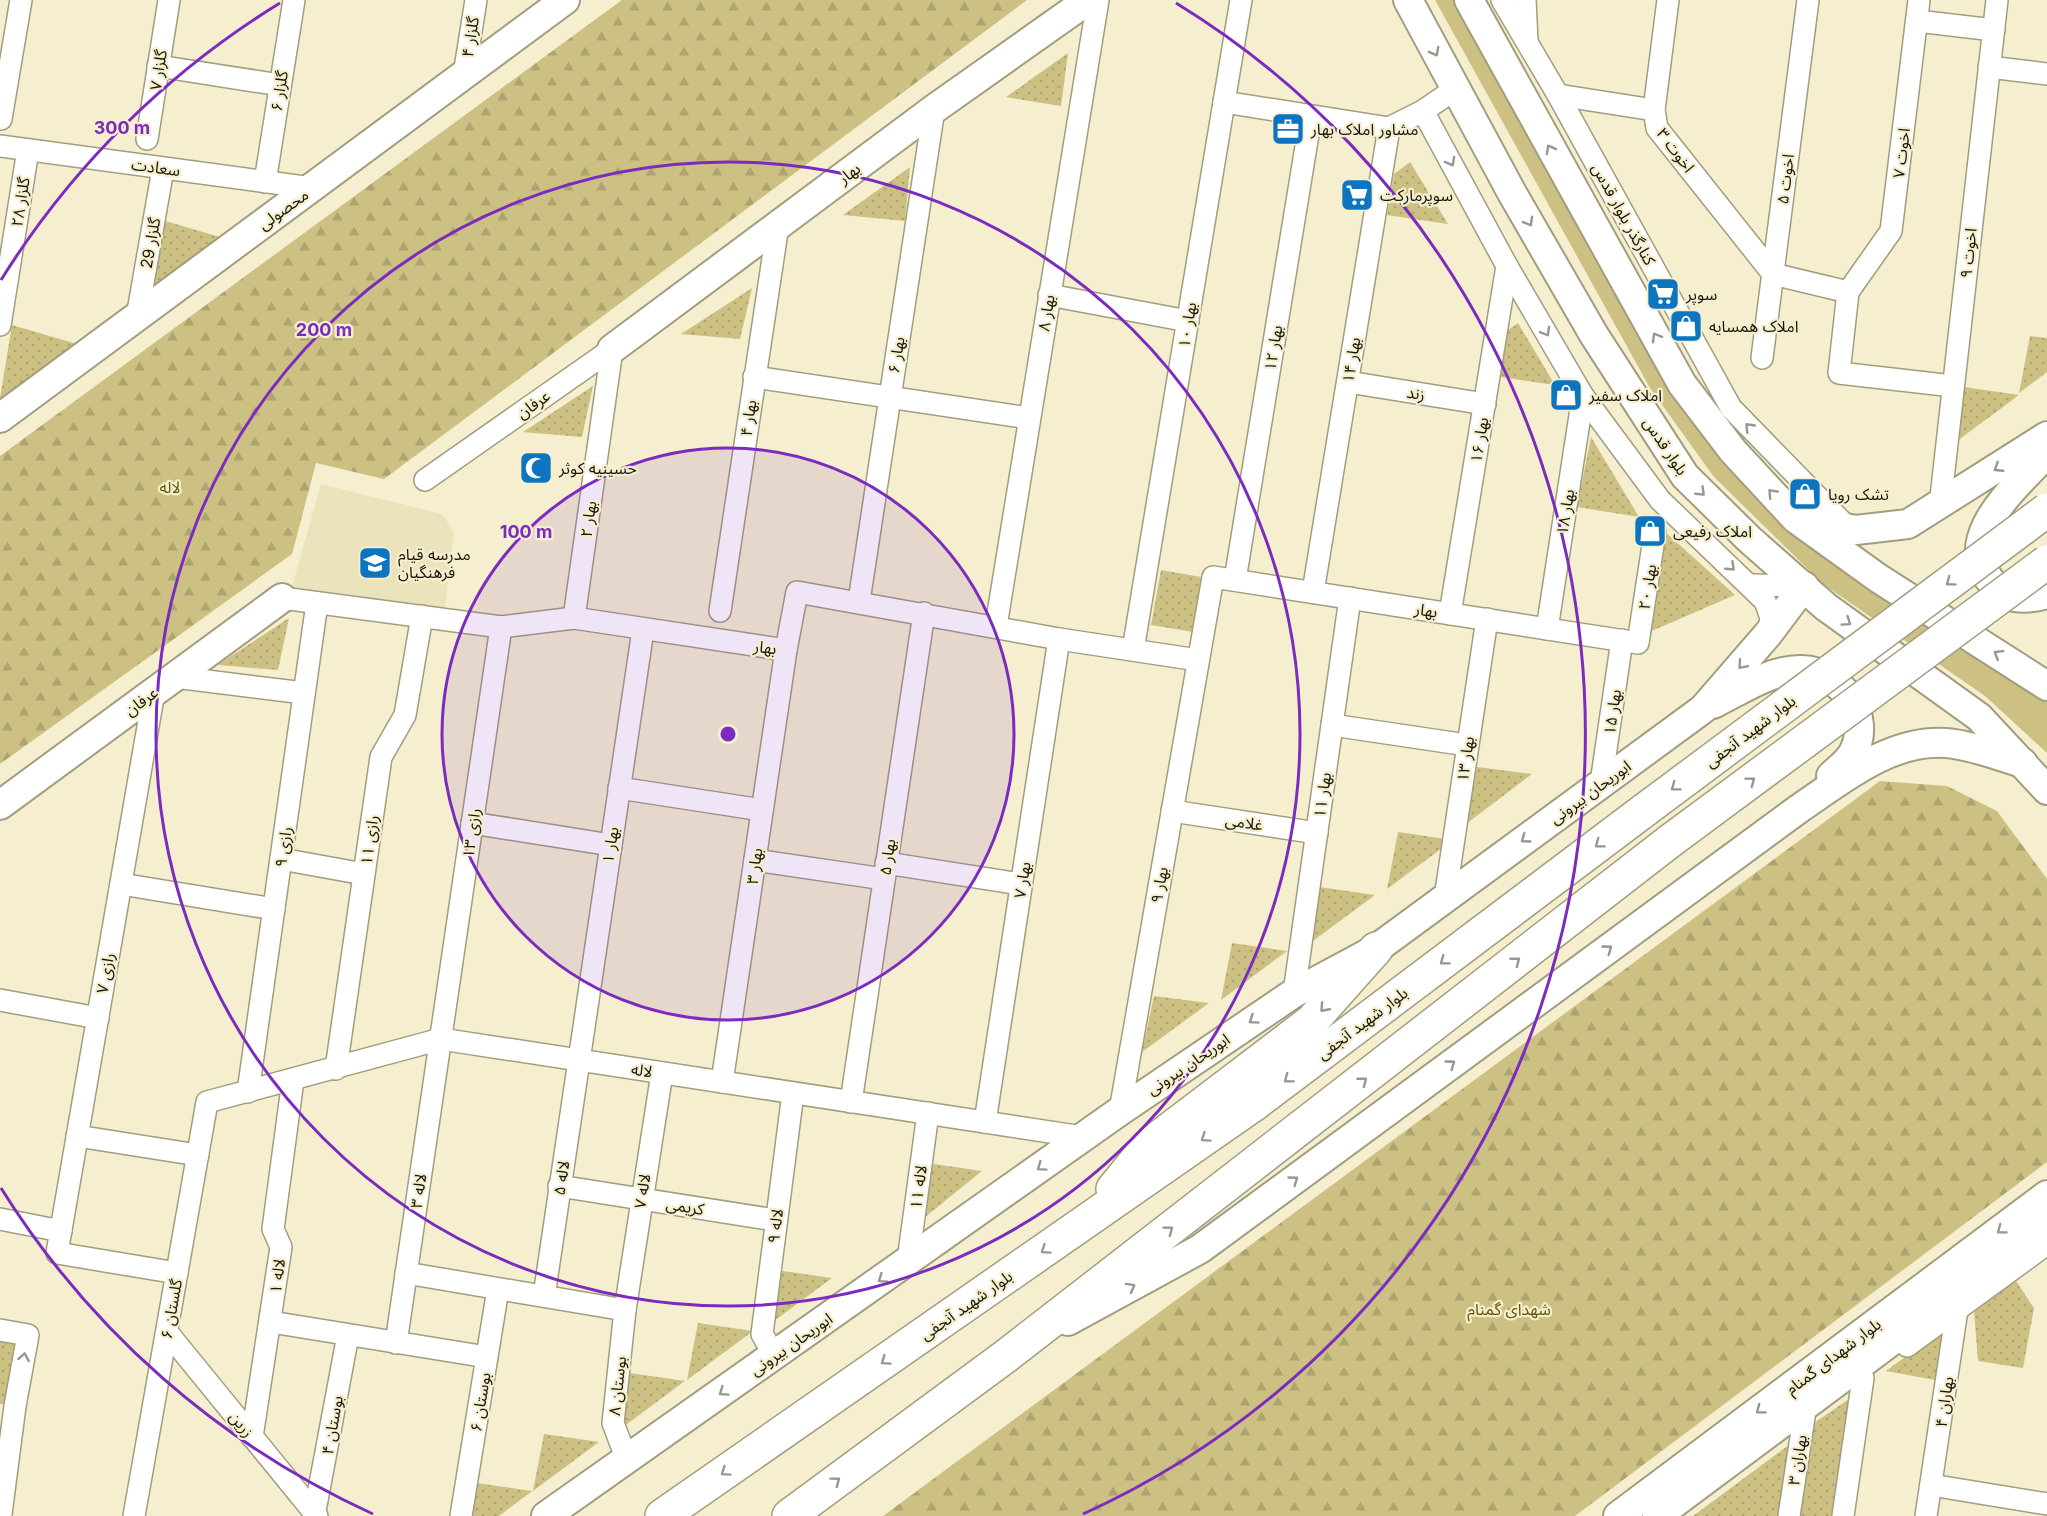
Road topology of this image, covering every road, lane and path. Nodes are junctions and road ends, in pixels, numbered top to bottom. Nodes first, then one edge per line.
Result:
1 (21, 0) edge
2 (169, 0) edge
3 (294, 0) edge
4 (476, 0) edge
5 (565, 0) edge
6 (1088, 0) edge
7 (1098, 0) edge
8 (1241, 0) edge
9 (1408, 0) edge
10 (1469, 0) edge
11 (1502, 0) edge
12 (1525, 0) edge
13 (1668, 0) edge
14 (1808, 0) edge
15 (1919, 0) edge
16 (1997, 0) edge
17 (1917, 21) junction
18 (1994, 30) junction
19 (1528, 44) junction
20 (158, 66) junction
21 (1989, 67) junction
22 (2047, 74) edge
23 (464, 75) junction
24 (280, 85) junction
25 (1455, 89) junction
26 (1558, 95) junction
27 (1224, 102) junction
28 (934, 109) junction
29 (1654, 110) junction
30 (1423, 111) junction
31 (1311, 116) junction
32 (1, 119) edge
33 (1389, 128) junction
34 (147, 139) dead end
35 (0, 146) edge
36 (28, 150) junction
37 (163, 169) junction
38 (265, 182) junction
39 (312, 188) junction
40 (778, 225) junction
41 (1507, 266) junction
42 (1773, 274) junction
43 (1848, 292) junction
44 (1049, 295) junction
45 (137, 317) junction
46 (1188, 321) junction
47 (0, 325) edge
48 (612, 349) junction
49 (1762, 357) dead end
50 (754, 377) junction
51 (1348, 382) junction
52 (1953, 386) junction
53 (1583, 396) junction
54 (889, 397) junction
55 (1485, 404) junction
56 (0, 418) edge
57 (1029, 418) junction
58 (2047, 436) edge
59 (2047, 453) edge
60 (425, 480) dead end
61 (1940, 506) junction
62 (2047, 510) edge
63 (1796, 519) junction
64 (1849, 529) junction
65 (1655, 532) dead end
66 (2047, 562) edge
67 (1213, 577) joint
68 (1235, 580) junction
69 (1751, 585) junction
70 (1804, 586) junction
71 (1313, 592) junction
72 (2047, 594) edge
73 (282, 598) joint
74 (1350, 598) junction
75 (859, 601) junction
76 (317, 603) junction
77 (720, 611) dead end
78 (924, 613) junction
79 (1450, 614) junction
80 (422, 616) junction
81 (574, 618) junction
82 (1487, 619) junction
83 (996, 626) junction
84 (501, 627) junction
85 (1547, 629) junction
86 (643, 630) junction
87 (1768, 634) junction
88 (1059, 639) junction
89 (1630, 641) junction
90 (786, 650) junction
91 (1133, 650) junction
92 (1198, 660) junction
93 (164, 684) junction
94 (2047, 686) edge
95 (304, 693) junction
96 (1703, 709) junction
97 (1332, 725) junction
98 (1467, 745) junction
99 (2023, 763) junction
100 (1601, 783) junction
101 (619, 788) junction
102 (2047, 790) edge
103 (0, 805) edge
104 (1800, 808) junction
105 (762, 810) junction
106 (1172, 811) junction
107 (472, 823) junction
108 (1317, 832) junction
109 (610, 845) junction
110 (281, 859) junction
111 (755, 860) junction
112 (885, 871) junction
113 (364, 874) junction
114 (121, 884) junction
115 (1021, 884) junction
116 (1445, 898) junction
117 (274, 909) junction
118 (1376, 949) junction
119 (1294, 993) junction
120 (0, 1000) edge
121 (98, 1018) junction
122 (441, 1039) junction
123 (578, 1060) junction
124 (336, 1069) junction
125 (662, 1073) junction
126 (292, 1080) junction
127 (722, 1082) junction
128 (248, 1092) junction
129 (793, 1093) junction
130 (207, 1102) joint
131 (851, 1102) junction
132 (1120, 1111) junction
133 (928, 1113) junction
134 (985, 1122) junction
135 (77, 1136) junction
136 (1083, 1137) junction
137 (198, 1155) junction
138 (560, 1186) junction
139 (2047, 1195) edge
140 (641, 1199) junction
141 (1089, 1219) junction
142 (0, 1220) edge
143 (775, 1220) junction
144 (2047, 1225) edge
145 (61, 1230) junction
146 (2047, 1244) edge
147 (908, 1261) junction
148 (177, 1274) junction
149 (406, 1274) junction
150 (498, 1289) junction
151 (544, 1296) junction
152 (1959, 1300) junction
153 (625, 1310) junction
154 (271, 1322) junction
155 (0, 1330) edge
156 (167, 1332) junction
157 (348, 1335) junction
158 (396, 1343) junction
159 (774, 1355) junction
160 (1006, 1356) junction
161 (487, 1357) junction
162 (1863, 1378) junction
163 (7, 1405) edge
164 (1804, 1413) junction
165 (252, 1437) junction
166 (627, 1460) junction
167 (1931, 1485) junction
168 (2047, 1503) edge
169 (5, 1514) edge
170 (134, 1516) edge
171 (315, 1516) edge
172 (461, 1516) edge
173 (546, 1516) edge
174 (662, 1516) edge
175 (789, 1516) edge
176 (1618, 1516) edge
177 (1657, 1516) edge
178 (1677, 1516) edge
179 (1789, 1516) edge
180 (1843, 1516) edge
181 (1926, 1516) edge

1 - 32 street
2 - 20 street, گلزار ۷
3 - 24 street, گلزار ۶
4 - 23 street, گلزار ۴
5 - 23 main road, محصولی
6 - 28 main road, بهار
7 - 44 street, بهار ۸
8 - 27 street, بهار ۱۰
9 -> 25 main road, بلوار قدس
63 -> 10 main road
11 - 19 street, کنارگذر بلوار قدس
12 - 19 street
13 - 29 street, اخوت ۳
14 - 42 street, اخوت ۵
15 - 17 street, اخوت ۷
16 - 18 street, اخوت ۹
17 - 18 street
17 - 43 street, اخوت ۷
18 - 21 street, اخوت ۹
19 - 26 street, کنارگذر بلوار قدس
20 - 24 street
20 - 34 street, گلزار ۷
21 - 22 street
21 - 52 street, اخوت ۹
23 - 39 main road, محصولی
24 - 38 street, گلزار ۶
25 - 30 street
25 -> 70 main road, بلوار قدس
26 - 29 street
64 -> 26 street, کنارگذر بلوار قدس
27 - 31 street
27 - 46 street, بهار ۱۰
28 - 40 main road, بهار
28 - 54 street, بهار ۶
29 - 42 street, اخوت ۳
30 - 33 street
30 -> 41 street
31 - 33 street
31 - 68 street, بهار ۱۲
33 - 51 street, بهار ۱۴
35 - 36 street, سعادت
36 - 37 street, سعادت
36 - 47 street, گلزار ۲۸
37 - 38 street, سعادت
37 - 45 street, گلزار 29
38 - 39 street, سعادت
39 - 45 main road, محصولی
40 - 48 main road, بهار
40 - 50 street, بهار ۴
41 -> 53 street
41 - 55 street, بهار ۱۶
42 - 43 street
42 - 49 street, اخوت ۵
43 - 52 street
44 - 46 street
44 - 57 street, بهار ۸
45 - 56 main road, محصولی
46 - 91 street, بهار ۱۰
48 - 60 street, عرفان
48 - 81 street, بهار ۲
50 - 54 street
50 - 77 street, بهار ۴
51 - 55 street, زند
51 - 71 street, بهار ۱۴
52 - 61 street, اخوت ۹
53 -> 69 street
53 - 85 street, بهار ۱۸
54 - 57 street
54 - 75 street, بهار ۶
55 - 79 street, بهار ۱۶
57 - 83 street, بهار ۸
58 -> 61 main road
59 - 72 main road
61 - 64 main road
62 -> 141 main road, بلوار شهید آنجفی, bridge
63 - 64 main road
94 -> 63 main road
65 - 89 street, بهار ۲۰
160 -> 66 main road, bridge
67 - 68 street, بهار
67 - 92 street, بهار ۹
68 - 71 street, بهار
69 - 70 street
69 - 87 street
70 - 87 main road, ابوریحان بیرونی
70 -> 99 main road, بلوار قدس
71 - 74 street, بهار
73 - 76 street, بهار
73 - 93 main road, عرفان
74 - 79 street, بهار
74 - 97 street, بهار ۱۱
75 - 78 street, بهار
75 - 90 street, بهار
76 - 80 street, بهار
76 - 95 street, رازی ۹
78 - 83 street, بهار
78 - 112 street, بهار ۵
79 - 82 street, بهار
80 - 84 street, بهار
80 - 113 street, رازی ۱۱
81 - 84 street, بهار
81 - 86 street, بهار
82 - 85 street, بهار
82 - 98 street, بهار ۱۳
83 - 88 street, بهار
84 - 107 street, رازی ۱۳
85 - 89 street, بهار
86 - 90 street, بهار
86 - 101 street, بهار ۱
87 -> 96 main road, ابوریحان بیرونی
88 - 91 street, بهار
88 - 115 street, بهار ۷
89 - 100 street, بهار ۱۵
90 - 105 street, بهار ۳
91 - 92 street, بهار
92 - 106 street, بهار ۹
93 - 95 street
93 - 103 main road, عرفان
93 - 114 street, رازی ۷
95 - 110 street, رازی ۹
96 - 100 main road, ابوریحان بیرونی
96 - 104 main road
97 - 98 street
97 - 108 street, بهار ۱۱
98 - 116 street, بهار ۱۳
99 - 102 main road, بلوار قدس
99 - 104 main road
100 -> 116 main road, ابوریحان بیرونی
101 - 105 street
101 - 109 street, بهار ۱
160 -> 104 main road
105 - 111 street, بهار ۳
106 - 108 street, غلامی
106 - 132 street, بهار ۹
107 - 109 street
107 - 122 street, رازی ۱۳
108 - 119 street, بهار ۱۱
109 - 123 street, بهار ۱
110 - 113 street
110 - 117 street, رازی ۹
111 - 112 street
111 - 127 street, بهار ۳
112 - 115 street
112 - 131 street, بهار ۵
113 - 124 street, رازی ۱۱
114 - 117 street
114 - 121 street, رازی ۷
115 - 134 street, بهار ۷
116 - 118 main road, ابوریحان بیرونی
117 - 128 street, رازی ۹
118 - 119 main road, ابوریحان بیرونی
118 -> 141 main road
119 -> 132 main road, ابوریحان بیرونی
120 - 121 street
121 - 135 street, رازی ۷
122 - 123 street, لاله
122 - 124 street, لاله
122 - 149 street, لاله ۳
123 - 125 street, لاله
123 - 138 street, لاله ۵
124 - 126 street, لاله
125 - 127 street, لاله
125 - 140 street, لاله ۷
126 - 128 street, لاله
126 - 154 street, لاله ۱
127 - 129 street, لاله
128 - 130 street, لاله
129 - 131 street, لاله
129 - 143 street, لاله ۹
130 - 137 street, گلستان ۶
131 - 133 street, لاله
132 - 136 main road, ابوریحان بیرونی
133 - 134 street, لاله
133 - 147 street, لاله ۱۱
134 - 136 street, لاله
135 - 137 street
135 - 145 street, رازی ۷
136 -> 147 main road, ابوریحان بیرونی
137 - 148 street, گلستان ۶
138 - 140 street, کریمی
138 - 151 street, لاله ۵
139 -> 176 main road, بلوار شهدای گمنام
140 - 143 street, کریمی
140 - 153 street, لاله ۷
141 -> 174 main road, بلوار شهید آنجفی
142 - 145 street
143 - 159 street, لاله ۹
144 - 152 main road, بلوار شهدای گمنام
145 - 148 street, رازی ۷
146 - 152 street
147 -> 159 main road, ابوریحان بیرونی
148 - 156 street, گلستان ۶
149 - 150 street
149 - 158 street, لاله ۳
150 - 151 street
150 - 161 street, بوستان ۶
151 - 153 street
152 - 162 street
152 - 164 main road, بلوار شهدای گمنام
152 - 167 street, بهاران ۴
153 - 166 street, بوستان ۸
154 - 157 street
154 - 165 street, لاله ۱
163 -> 155 street
156 - 165 street, زرین
156 - 170 street, گلستان ۶
157 - 158 street
157 - 171 street, بوستان ۴
158 - 161 street
159 -> 166 main road, ابوریحان بیرونی
175 -> 160 main road
161 - 172 street, بوستان ۶
162 - 164 street
162 - 180 street
163 - 169 street
164 - 177 main road, بلوار شهدای گمنام
164 - 178 street
164 - 179 street, بهاران ۳
165 - 171 street, زرین
166 - 173 main road, ابوریحان بیرونی
167 - 168 street
167 - 181 street, بهاران ۴

